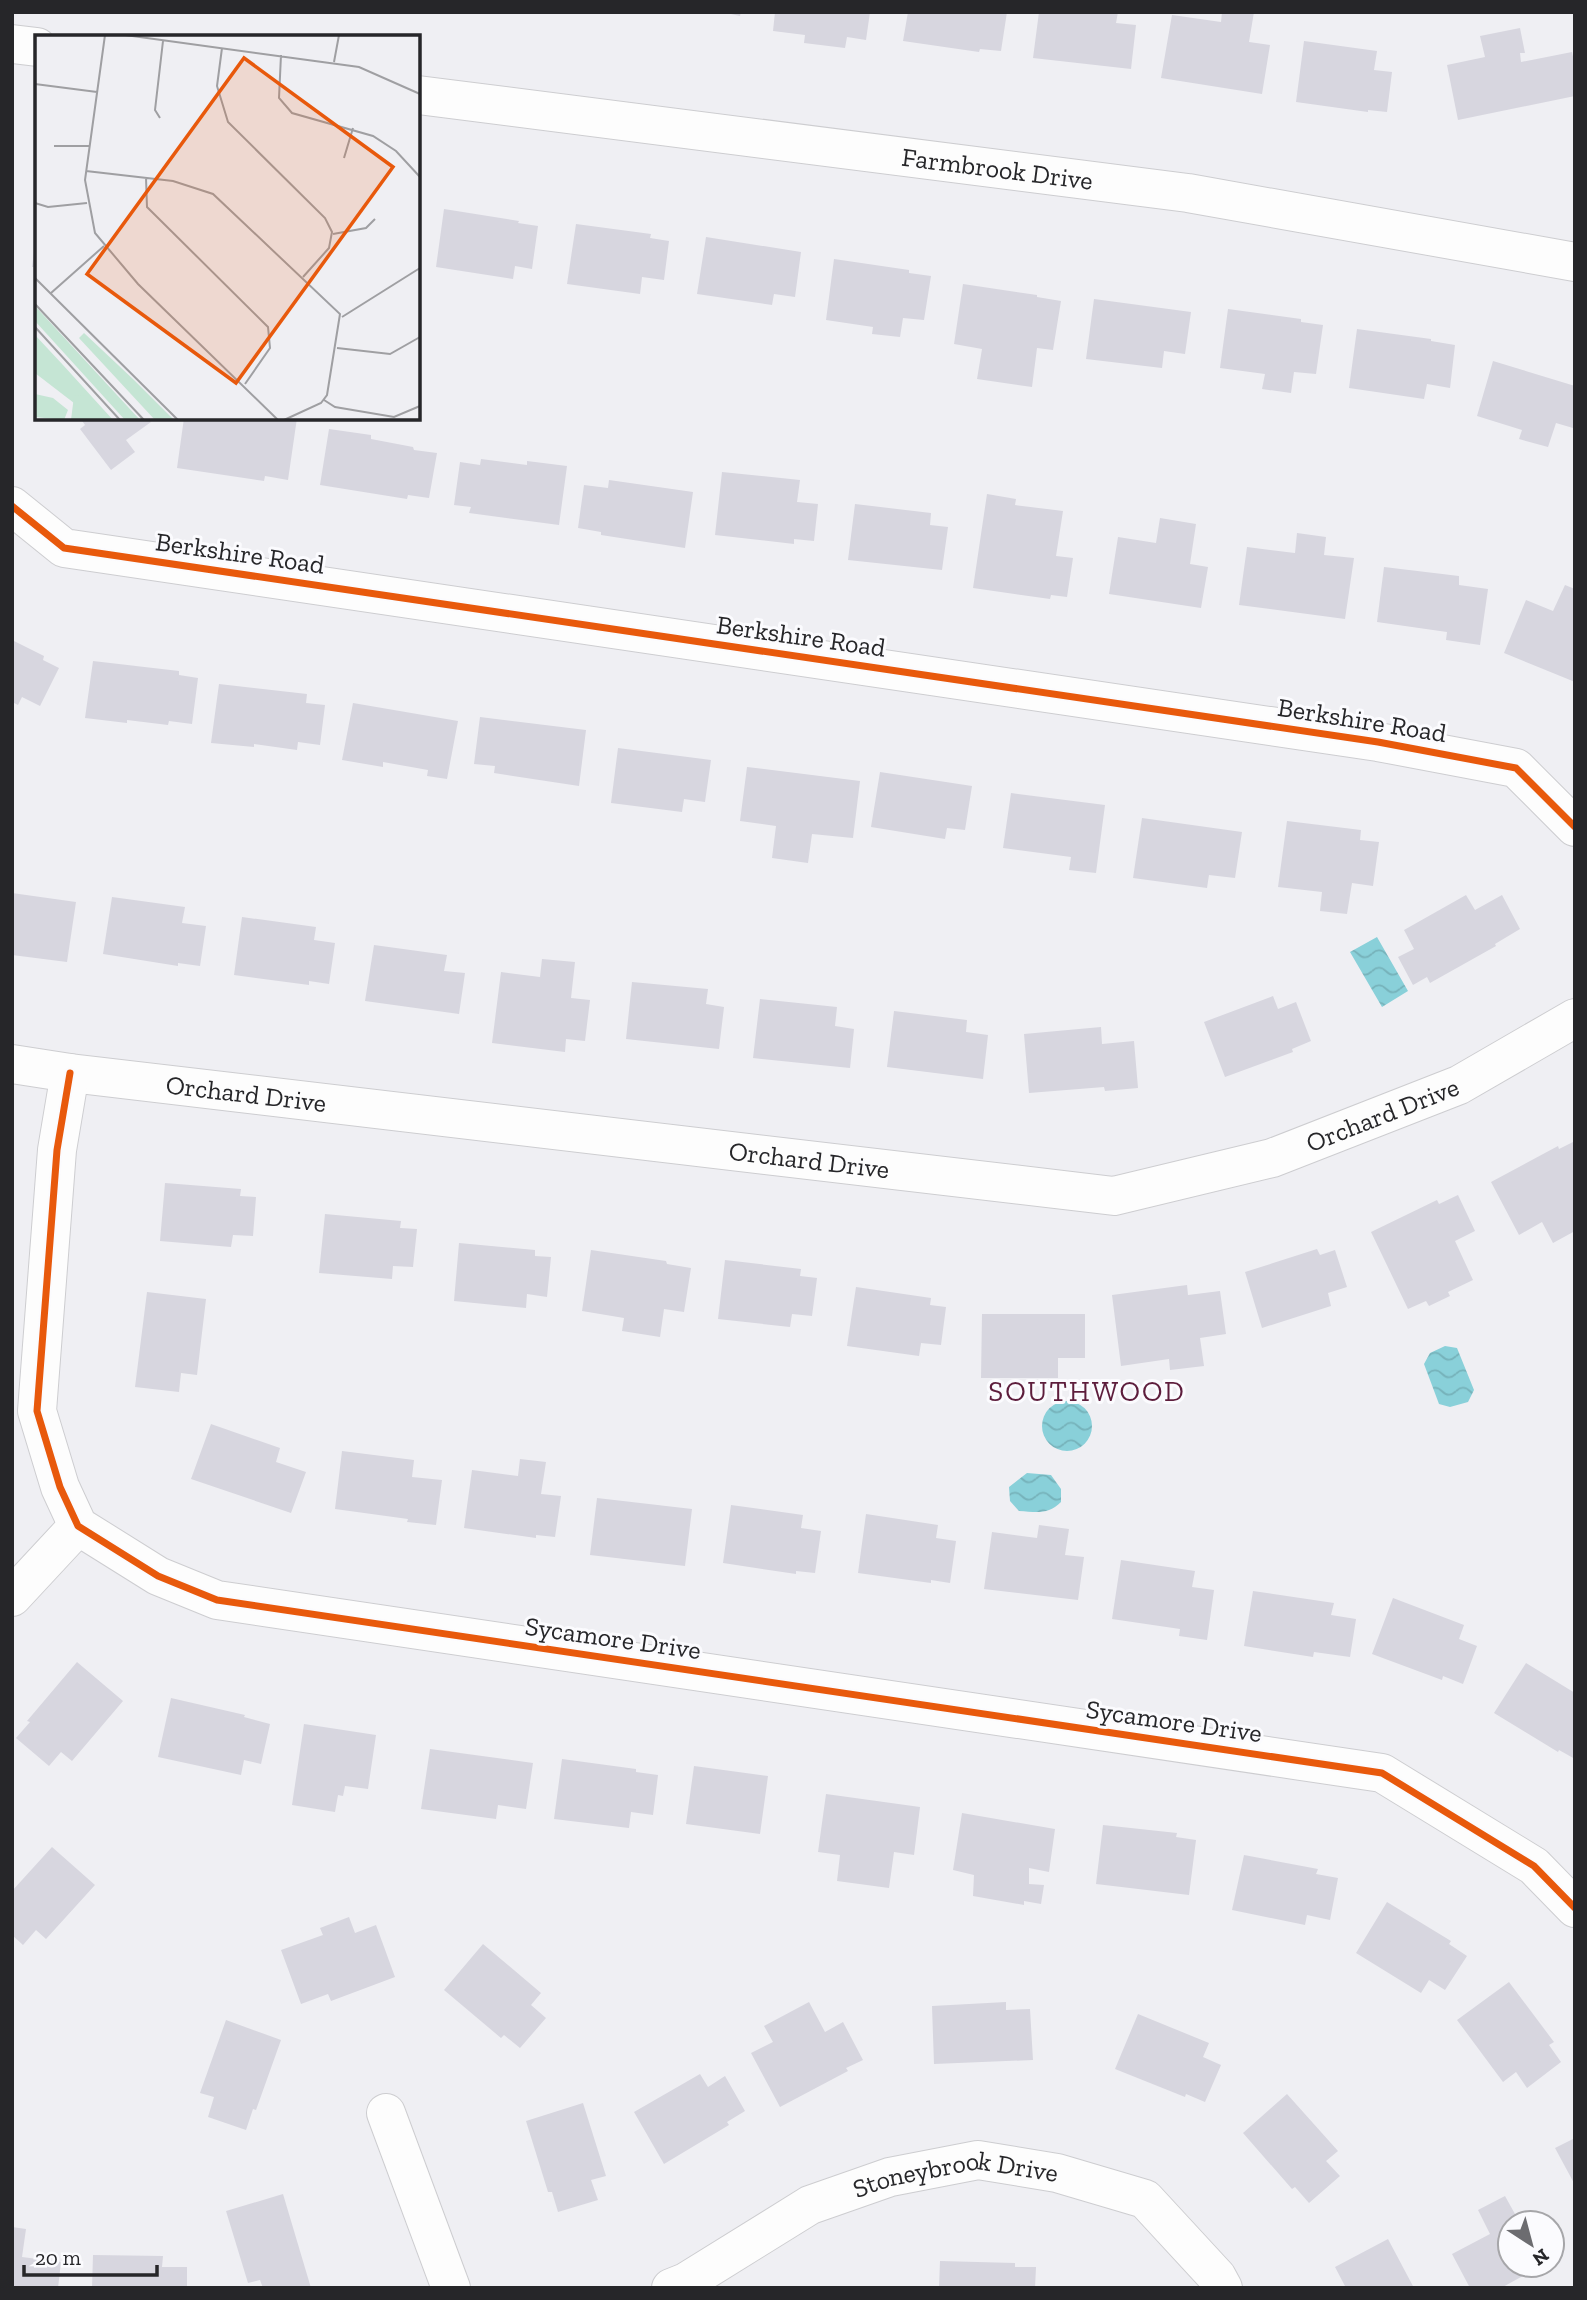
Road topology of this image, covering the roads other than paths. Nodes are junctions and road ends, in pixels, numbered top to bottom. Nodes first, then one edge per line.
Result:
1 (12, 44) edge
2 (35, 47) edge
3 (420, 95) edge
4 (1575, 262) edge
5 (12, 506) edge
6 (1575, 827) edge
7 (1575, 1018) edge
8 (12, 1064) edge
9 (70, 1073) junction
10 (78, 1526) junction
11 (12, 1597) edge
12 (1575, 1908) edge
13 (386, 2113) dead end
14 (451, 2288) edge
15 (671, 2288) edge
16 (1223, 2288) edge

1 - 2 street
3 - 4 street, Farmbrook Drive
5 - 6 street, Berkshire Road
7 - 9 street, Orchard Drive
8 - 9 street, Orchard Drive
9 - 10 street
10 - 11 street
10 - 12 street, Sycamore Drive
13 - 14 street
15 - 16 street, Stoneybrook Drive

